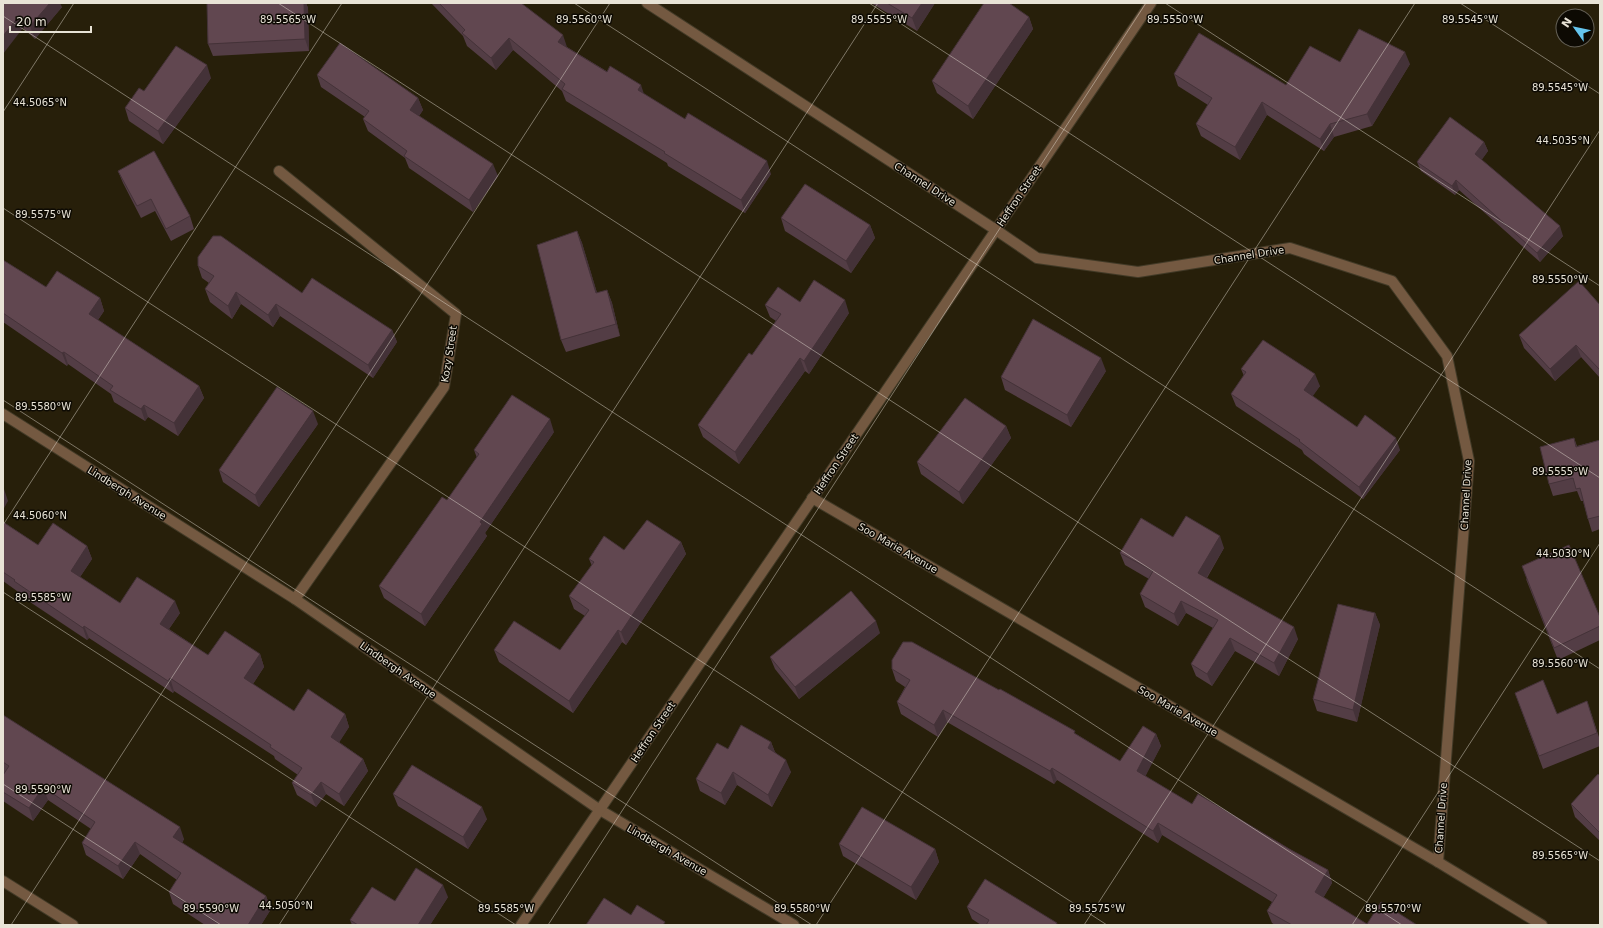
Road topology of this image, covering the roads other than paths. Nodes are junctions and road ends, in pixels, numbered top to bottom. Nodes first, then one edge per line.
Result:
1 (648, 3) edge
2 (1151, 3) edge
3 (279, 171) dead end
4 (996, 230) junction
5 (3, 414) edge
6 (812, 498) junction
7 (295, 599) junction
8 (600, 810) junction
9 (1438, 862) junction
10 (3, 881) edge
11 (73, 925) edge
12 (521, 925) edge
13 (794, 925) edge
14 (1542, 925) edge

1 - 4 street, Channel Drive
2 - 4 street, Heffron Street
3 - 7 street, Kozy Street
4 - 6 street, Heffron Street
4 - 9 street, Channel Drive
5 - 7 street, Lindbergh Avenue
6 - 8 street, Heffron Street
6 - 9 street, Soo Marie Avenue
7 - 8 street, Lindbergh Avenue
8 - 12 street, Heffron Street
8 - 13 street, Lindbergh Avenue
9 - 14 street, Soo Marie Avenue
10 - 11 street

